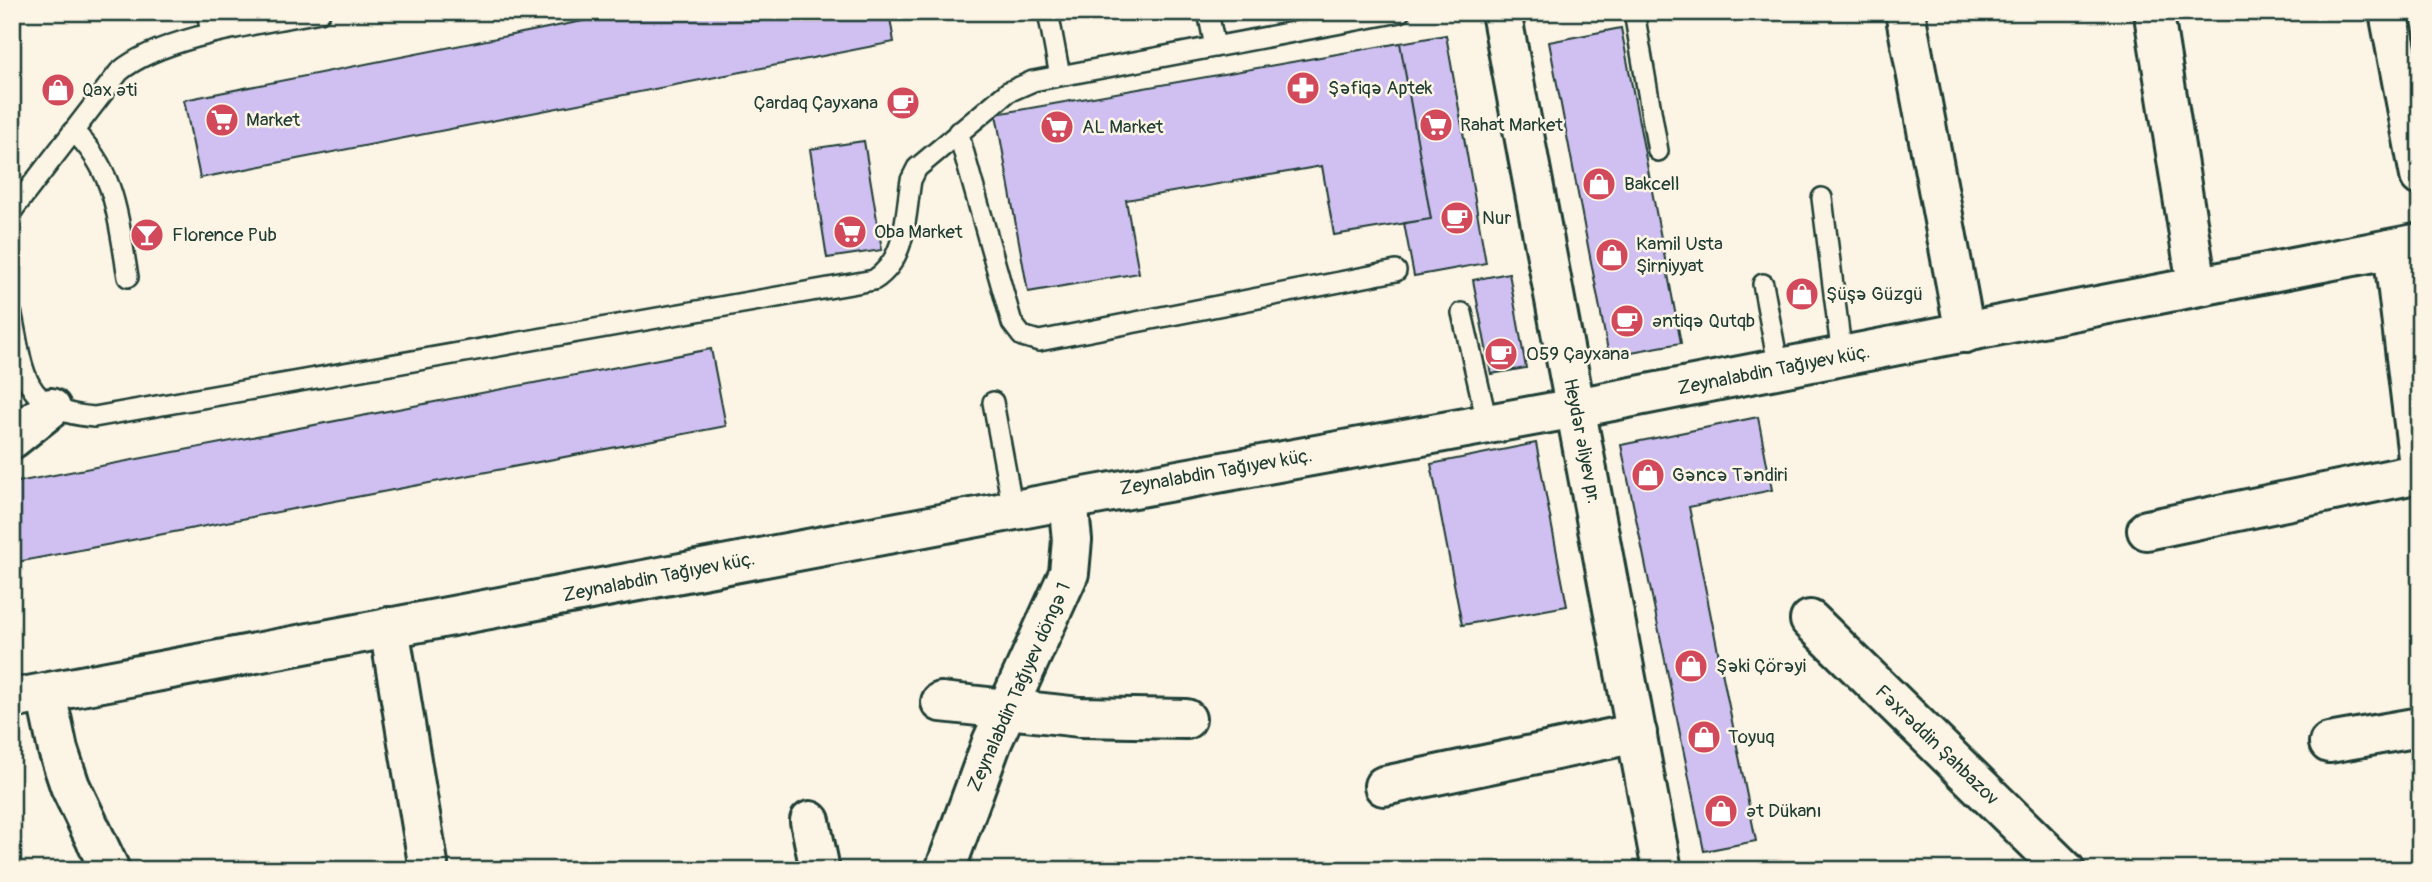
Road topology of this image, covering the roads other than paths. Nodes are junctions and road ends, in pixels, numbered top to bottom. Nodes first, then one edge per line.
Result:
1 (207, 12) edge
2 (320, 12) edge
3 (1048, 12) edge
4 (1208, 12) edge
5 (1400, 12) edge
6 (1501, 12) edge
7 (1634, 12) edge
8 (1905, 12) edge
9 (2389, 12) edge
10 (2155, 21) dead end
11 (211, 33) junction
12 (1215, 47) junction
13 (1060, 76) junction
14 (73, 131) junction
15 (958, 132) junction
16 (1658, 151) dead end
17 (2420, 176) edge
18 (1822, 198) dead end
19 (12, 211) edge
20 (2406, 246) edge
21 (1396, 271) dead end
22 (128, 277) dead end
23 (1763, 285) dead end
24 (2197, 285) junction
25 (1462, 313) dead end
26 (12, 315) edge
27 (1965, 333) junction
28 (1842, 356) junction
29 (1779, 369) junction
30 (993, 402) dead end
31 (51, 408) junction
32 (1576, 408) junction
33 (1487, 422) junction
34 (12, 439) edge
35 (2420, 474) edge
36 (1068, 500) junction
37 (1013, 510) junction
38 (2147, 530) dead end
39 (1810, 620) dead end
40 (389, 627) junction
41 (29, 696) edge
42 (941, 702) dead end
43 (1007, 708) junction
44 (1186, 719) dead end
45 (2420, 727) edge
46 (1637, 733) junction
47 (2329, 743) dead end
48 (1384, 786) dead end
49 (810, 821) dead end
50 (428, 863) dead end
51 (110, 870) edge
52 (820, 870) edge
53 (945, 870) edge
54 (1662, 870) edge
55 (2065, 870) edge

1 - 11 lane
2 - 11 lane
3 - 13 lane
4 - 12 lane
5 - 12 lane
6 - 32 street, Heydər Əliyev pr.
7 - 16 lane
8 - 27 street
9 - 17 street
10 - 24 street
11 - 14 lane
12 - 13 lane
13 - 15 lane
14 - 19 lane
14 - 22 lane
15 - 21 lane
15 - 31 lane
18 - 28 lane
20 - 24 street, Zeynalabdin Tağıyev küç.
20 - 35 street
23 - 29 lane
24 - 27 street, Zeynalabdin Tağıyev küç.
25 - 33 lane
26 - 31 lane
27 - 28 street, Zeynalabdin Tağıyev küç.
28 - 29 street, Zeynalabdin Tağıyev küç.
29 - 32 street, Zeynalabdin Tağıyev küç.
30 - 37 lane
31 - 34 street
32 - 33 street, Zeynalabdin Tağıyev küç.
32 - 46 street, Heydər Əliyev pr.
33 - 36 street, Zeynalabdin Tağıyev küç.
35 - 38 street
36 - 37 street, Zeynalabdin Tağıyev küç.
36 - 43 street, Zeynalabdin Tağıyev döngə 1
37 - 40 street, Zeynalabdin Tağıyev küç.
39 - 55 street, Fəxrəddin Şahbazov
40 - 41 street, Zeynalabdin Tağıyev küç.
40 - 50 street
41 - 51 street
42 - 43 street
43 - 44 street
43 - 53 street, Zeynalabdin Tağıyev döngə 1
45 - 47 street
46 - 48 street
46 - 54 street, Heydər Əliyev pr.
49 - 52 street

